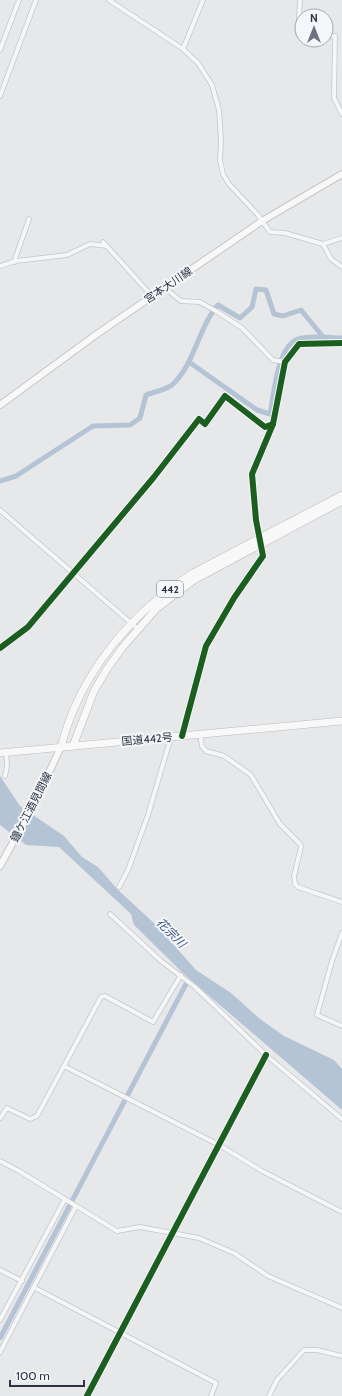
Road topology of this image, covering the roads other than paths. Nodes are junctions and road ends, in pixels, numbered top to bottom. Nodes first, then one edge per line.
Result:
1 (19, 0) edge
2 (36, 0) edge
3 (109, 0) edge
4 (203, 0) edge
5 (334, 36) edge
6 (183, 49) junction
7 (0, 50) edge
8 (0, 96) edge
9 (342, 114) edge
10 (342, 174) edge
11 (29, 219) dead end
12 (262, 220) junction
13 (342, 238) edge
14 (103, 242) dead end
15 (322, 244) junction
16 (107, 246) junction
17 (14, 262) junction
18 (0, 266) edge
19 (342, 267) edge
20 (165, 288) junction
21 (152, 296) junction
22 (342, 343) edge
23 (282, 361) junction
24 (0, 405) edge
25 (273, 424) junction
26 (342, 494) edge
27 (342, 501) edge
28 (0, 510) edge
29 (260, 537) junction
30 (262, 544) junction
31 (73, 574) junction
32 (131, 622) junction
33 (138, 629) junction
34 (0, 648) edge
35 (342, 721) edge
36 (200, 734) junction
37 (182, 736) junction
38 (171, 737) junction
39 (73, 746) junction
40 (56, 748) junction
41 (3, 752) edge
42 (5, 776) dead end
43 (0, 866) edge
44 (119, 887) dead end
45 (342, 902) edge
46 (110, 914) dead end
47 (342, 932) edge
48 (181, 976) junction
49 (342, 1026) edge
50 (266, 1056) junction
51 (64, 1066) junction
52 (0, 1118) edge
53 (342, 1119) edge
54 (219, 1145) junction
55 (0, 1161) edge
56 (66, 1200) junction
57 (75, 1205) junction
58 (342, 1212) edge
59 (172, 1233) junction
60 (0, 1270) edge
61 (22, 1281) junction
62 (35, 1288) junction
63 (342, 1308) edge
64 (0, 1320) edge
65 (120, 1332) junction
66 (0, 1352) edge
67 (342, 1356) edge
68 (87, 1396) edge
69 (211, 1396) edge
70 (269, 1396) edge

1 - 7 street
2 - 8 street
3 - 6 street
4 - 6 street
5 - 9 street
6 - 12 street
10 - 12 main road, 宮本大川線
11 - 17 street
12 - 15 street
12 - 20 main road, 宮本大川線
13 - 15 street
14 - 16 street
15 - 19 street
16 - 17 street
16 - 21 street
17 - 18 street
20 - 21 main road, 宮本大川線
20 - 23 street
21 - 24 main road, 宮本大川線
22 - 23 street
23 - 25 street
25 - 29 street
25 - 31 street
26 - 29 highway, 442
27 - 30 highway, 442
28 - 31 street
29 - 30 street
29 - 32 highway, 442
30 - 33 highway, 442
30 - 37 street
31 - 32 street
31 - 34 street
32 - 33 street
32 - 40 highway, 442
33 - 39 highway, 442
35 - 36 highway, 国道442号
36 - 37 highway, 国道442号
36 - 45 street
37 - 38 highway, 国道442号
38 - 39 highway, 国道442号
38 - 44 street
39 - 40 highway, 国道442号
40 - 41 highway, 国道442号
40 - 43 main road, 鐘ケ江酒見間線
41 - 42 street
46 - 48 street
47 - 49 street
48 - 50 street
48 - 51 street
50 - 53 street
50 - 54 street
51 - 52 street
51 - 54 street
54 - 58 street
54 - 59 street
55 - 56 street
56 - 57 street
56 - 61 street
57 - 59 street
57 - 62 street
59 - 63 street
59 - 65 street
60 - 61 street
61 - 64 street
62 - 65 street
62 - 66 street
65 - 68 street
65 - 69 street
67 - 70 street

